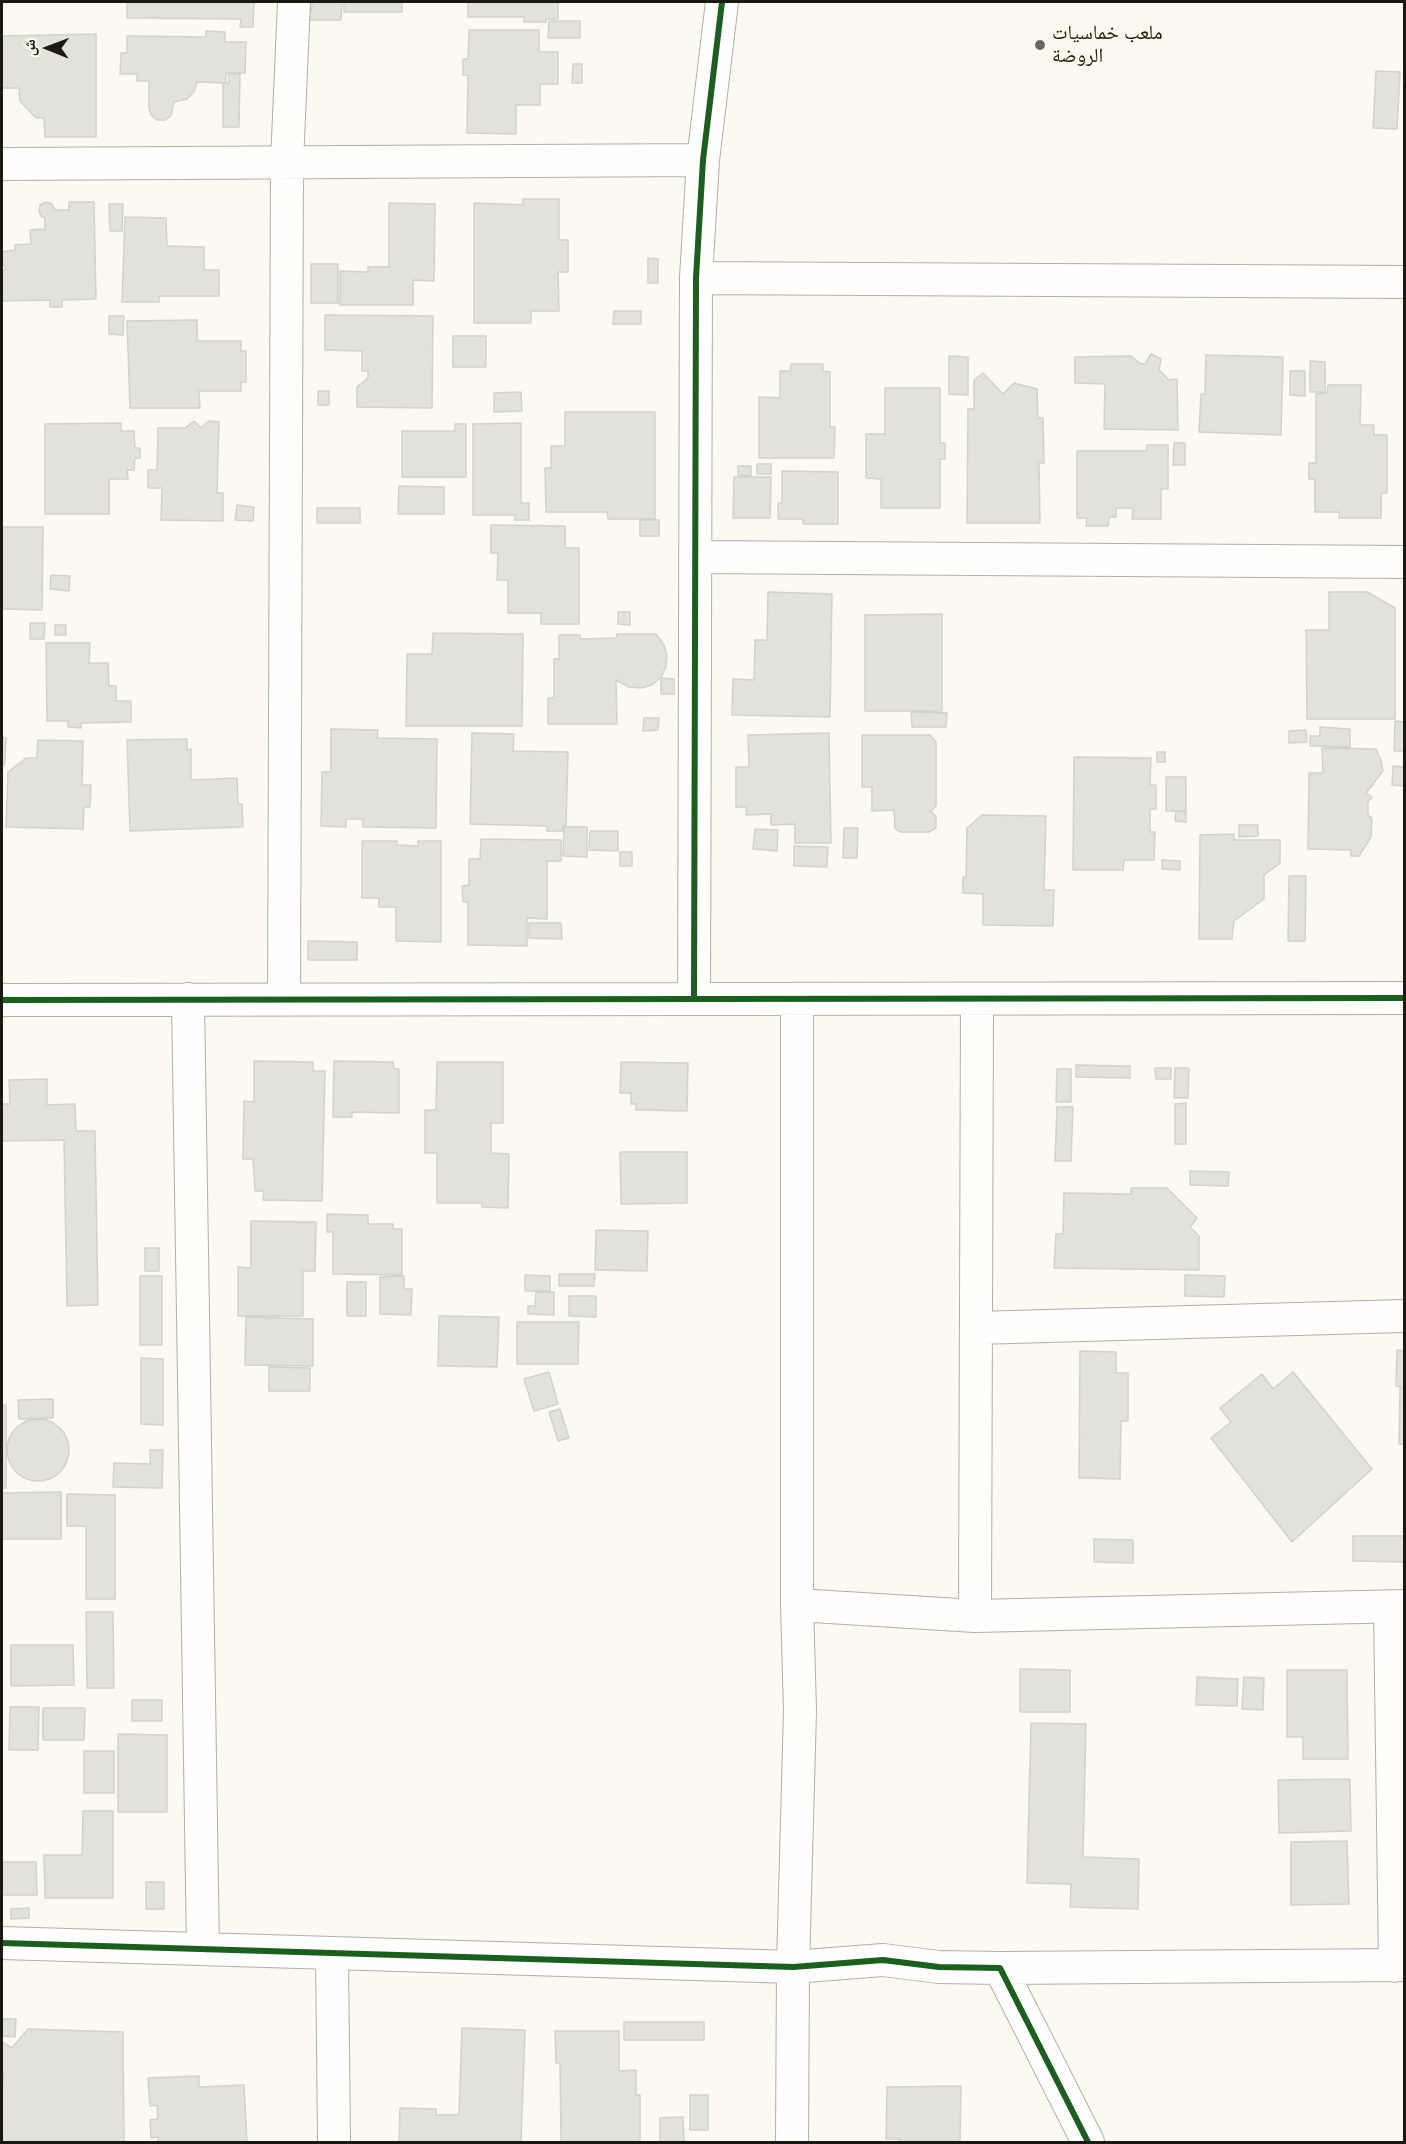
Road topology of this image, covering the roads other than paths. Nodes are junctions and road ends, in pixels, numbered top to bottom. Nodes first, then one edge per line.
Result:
1 (294, 2) edge
2 (722, 2) edge
3 (703, 160) junction
4 (287, 162) junction
5 (2, 164) edge
6 (696, 278) junction
7 (1404, 282) edge
8 (696, 557) junction
9 (1404, 562) edge
10 (1404, 998) edge
11 (188, 999) junction
12 (284, 999) junction
13 (694, 999) junction
14 (797, 999) junction
15 (978, 999) junction
16 (2, 1000) edge
17 (1404, 1316) edge
18 (976, 1329) junction
19 (797, 1605) junction
20 (1397, 1606) edge
21 (975, 1616) junction
22 (2, 1943) edge
23 (203, 1949) junction
24 (332, 1953) junction
25 (1400, 1965) edge
26 (793, 1967) junction
27 (1000, 1968) junction
28 (334, 2142) edge
29 (792, 2142) edge
30 (1088, 2142) edge

1 - 4 street
2 - 3 street
3 - 4 street
3 - 6 street
4 - 5 street
4 - 12 street
6 - 7 street
6 - 8 street
8 - 9 street
8 - 13 street
10 - 15 street
11 - 12 street
11 - 16 street
11 - 23 street
12 - 13 street
13 - 14 street
14 - 15 street
14 - 19 street
15 - 18 street
17 - 18 street
18 - 21 street
19 - 21 street
19 - 26 street
20 - 21 street
20 - 25 street
22 - 23 street
23 - 24 street
24 - 26 street
24 - 28 street
25 - 27 street
26 - 27 street
26 - 29 street
27 - 30 street

